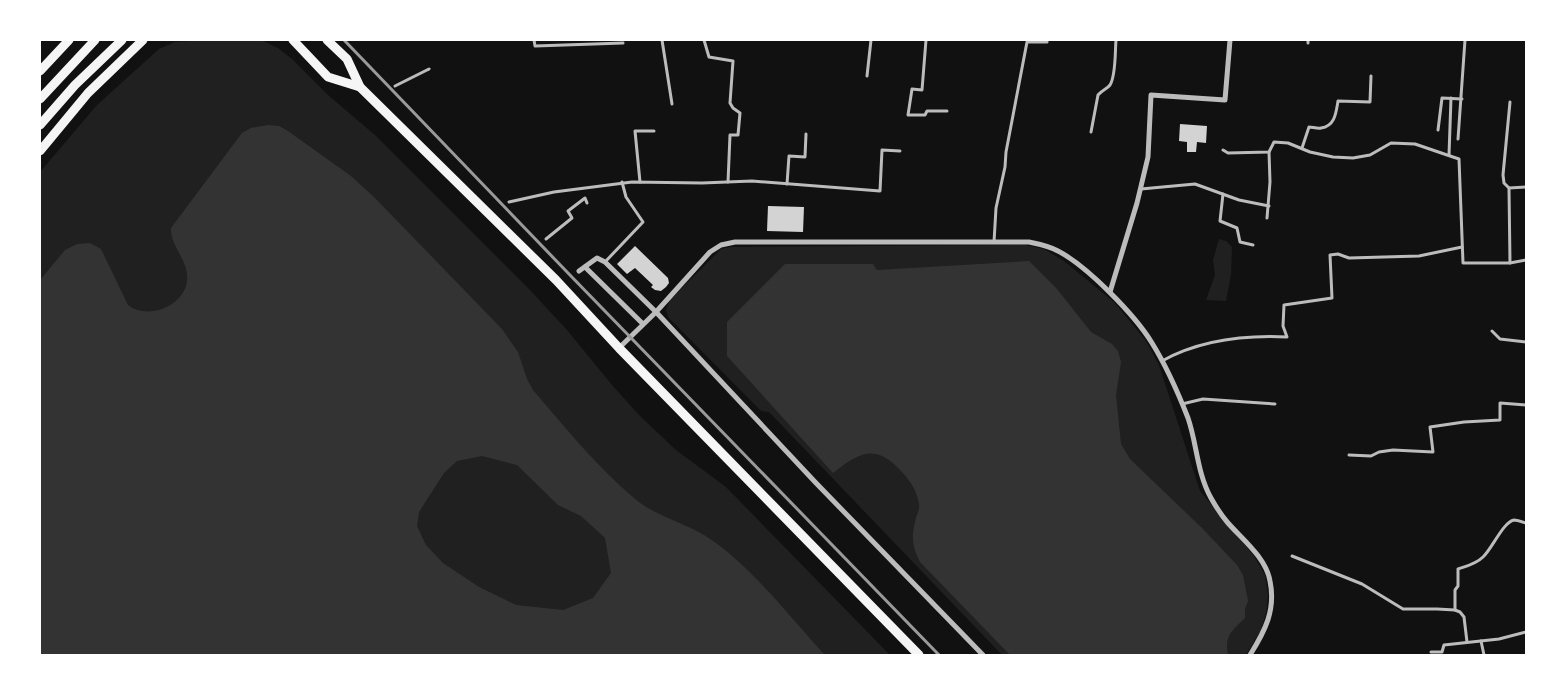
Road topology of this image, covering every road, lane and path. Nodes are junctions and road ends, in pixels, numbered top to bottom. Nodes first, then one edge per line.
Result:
1 (69, 40) edge
2 (95, 40) edge
3 (122, 40) edge
4 (143, 40) edge
5 (292, 40) edge
6 (327, 40) edge
7 (534, 40) edge
8 (662, 40) edge
9 (704, 40) edge
10 (871, 40) edge
11 (926, 40) edge
12 (1048, 40) edge
13 (1116, 40) edge
14 (1230, 40) edge
15 (1465, 40) edge
16 (624, 43) dead end
17 (428, 69) dead end
18 (40, 71) edge
19 (867, 76) dead end
20 (1371, 76) dead end
21 (395, 86) dead end
22 (360, 87) junction
23 (40, 98) edge
24 (1451, 98) junction
25 (1462, 99) junction
26 (1510, 102) dead end
27 (672, 104) dead end
28 (947, 111) dead end
29 (40, 125) edge
30 (1438, 130) dead end
31 (654, 131) dead end
32 (1091, 132) dead end
33 (806, 134) dead end
34 (1458, 139) dead end
35 (1302, 148) junction
36 (1223, 150) dead end
37 (40, 151) edge
38 (900, 151) dead end
39 (1269, 152) junction
40 (1449, 155) junction
41 (622, 182) junction
42 (640, 182) junction
43 (728, 182) junction
44 (787, 184) junction
45 (1526, 187) edge
46 (1509, 188) junction
47 (1140, 189) junction
48 (1223, 194) junction
49 (509, 202) dead end
50 (587, 203) dead end
51 (1269, 206) junction
52 (1267, 218) dead end
53 (546, 240) dead end
54 (994, 242) junction
55 (1253, 245) dead end
56 (1462, 247) junction
57 (1526, 260) edge
58 (605, 262) junction
59 (1510, 263) junction
60 (585, 267) junction
61 (579, 272) dead end
62 (1110, 292) junction
63 (656, 312) junction
64 (643, 324) junction
65 (1492, 331) dead end
66 (1526, 342) edge
67 (619, 348) junction
68 (1162, 361) junction
69 (1181, 404) junction
70 (1275, 404) dead end
71 (1526, 404) edge
72 (1349, 455) dead end
73 (1526, 523) edge
74 (1292, 556) dead end
75 (1456, 610) junction
76 (1526, 632) edge
77 (1482, 641) junction
78 (1467, 642) junction
79 (1431, 652) dead end
80 (919, 655) edge
81 (983, 655) edge
82 (1250, 655) edge
83 (1484, 655) edge

1 - 18 main road
2 - 23 main road
3 - 29 main road
4 - 37 main road
5 - 22 main road
6 - 22 main road
7 - 16 lane
8 - 27 lane
9 - 43 lane
10 - 19 lane
11 - 28 lane
12 - 54 lane
13 - 32 lane
14 - 47 street
15 - 25 lane
17 - 21 lane
20 - 35 lane
22 - 67 main road
24 - 25 lane
24 - 30 lane
24 - 40 lane
25 - 34 lane
26 - 46 lane
31 - 42 lane
33 - 44 lane
35 - 39 lane
35 - 40 lane
36 - 39 lane
38 - 44 lane
39 - 51 lane
40 - 56 lane
41 - 42 lane
41 - 49 lane
41 - 58 lane
42 - 43 lane
43 - 44 lane
45 - 46 lane
46 - 59 lane
47 - 48 lane
47 - 62 street
48 - 51 lane
48 - 55 lane
50 - 53 lane
51 - 52 lane
54 - 62 street
54 - 63 street
56 - 59 lane
56 - 68 lane
57 - 59 lane
58 - 60 street
58 - 63 street
60 - 61 street
60 - 64 street
62 - 68 street
63 - 64 street
63 - 81 street
64 - 67 street
65 - 66 lane
67 - 80 main road
68 - 69 street
69 - 70 lane
69 - 82 street
71 - 72 lane
73 - 75 lane
74 - 75 lane
75 - 78 lane
76 - 77 lane
77 - 78 lane
77 - 83 lane
78 - 79 lane

